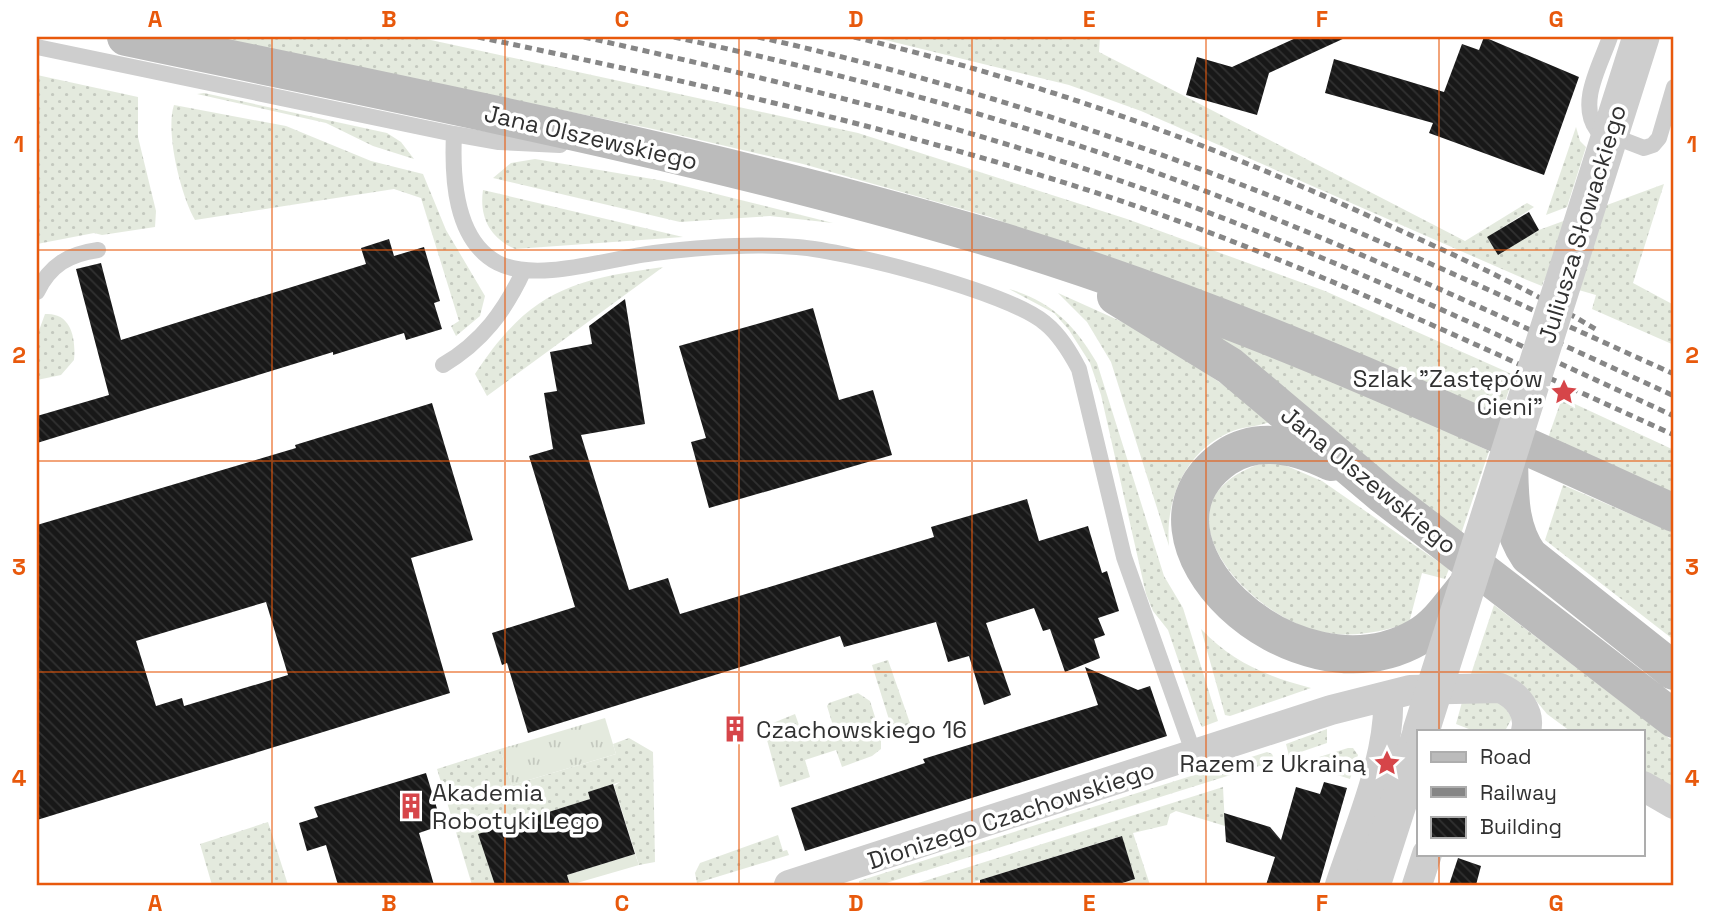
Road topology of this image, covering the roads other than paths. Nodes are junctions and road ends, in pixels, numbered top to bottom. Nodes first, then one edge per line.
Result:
1 (127, 37) edge
2 (1610, 37) edge
3 (1641, 37) edge
4 (37, 47) edge
5 (1674, 87) edge
6 (454, 134) junction
7 (1666, 141) edge
8 (655, 149) junction
9 (98, 250) dead end
10 (1051, 258) junction
11 (524, 270) junction
12 (37, 292) edge
13 (443, 365) dead end
14 (1508, 458) junction
15 (1383, 495) junction
16 (1674, 513) edge
17 (1466, 587) junction
18 (1674, 671) edge
19 (1399, 715) edge
20 (1674, 719) edge
21 (1429, 730) edge
22 (1529, 730) edge
23 (1417, 745) edge
24 (1195, 757) junction
25 (1644, 787) edge
26 (1674, 804) edge
27 (1426, 856) edge
28 (789, 885) edge
29 (1340, 885) edge
30 (1372, 885) edge
31 (1417, 885) edge

1 - 8 main road, Jana Olszewskiego
2 - 7 lane
3 - 14 street, Juliusza Słowackiego, bridge
4 - 6 lane
5 - 7 lane
6 - 8 lane
6 - 11 lane
8 - 10 main road, Jana Olszewskiego
9 - 12 lane
10 - 15 main road, Jana Olszewskiego
10 - 16 main road, Jana Olszewskiego
11 - 13 lane
11 - 24 lane
14 - 17 street, Juliusza Słowackiego, bridge
14 - 18 main road
15 - 17 main road
15 - 20 main road, Jana Olszewskiego
17 - 19 street, Juliusza Słowackiego, bridge
19 - 21 street, Dionizego Czachowskiego
19 - 22 street
19 - 24 street, Dionizego Czachowskiego
19 - 29 street, Juliusza Słowackiego
23 - 30 street
24 - 28 street, Dionizego Czachowskiego
25 - 26 street
27 - 31 street

